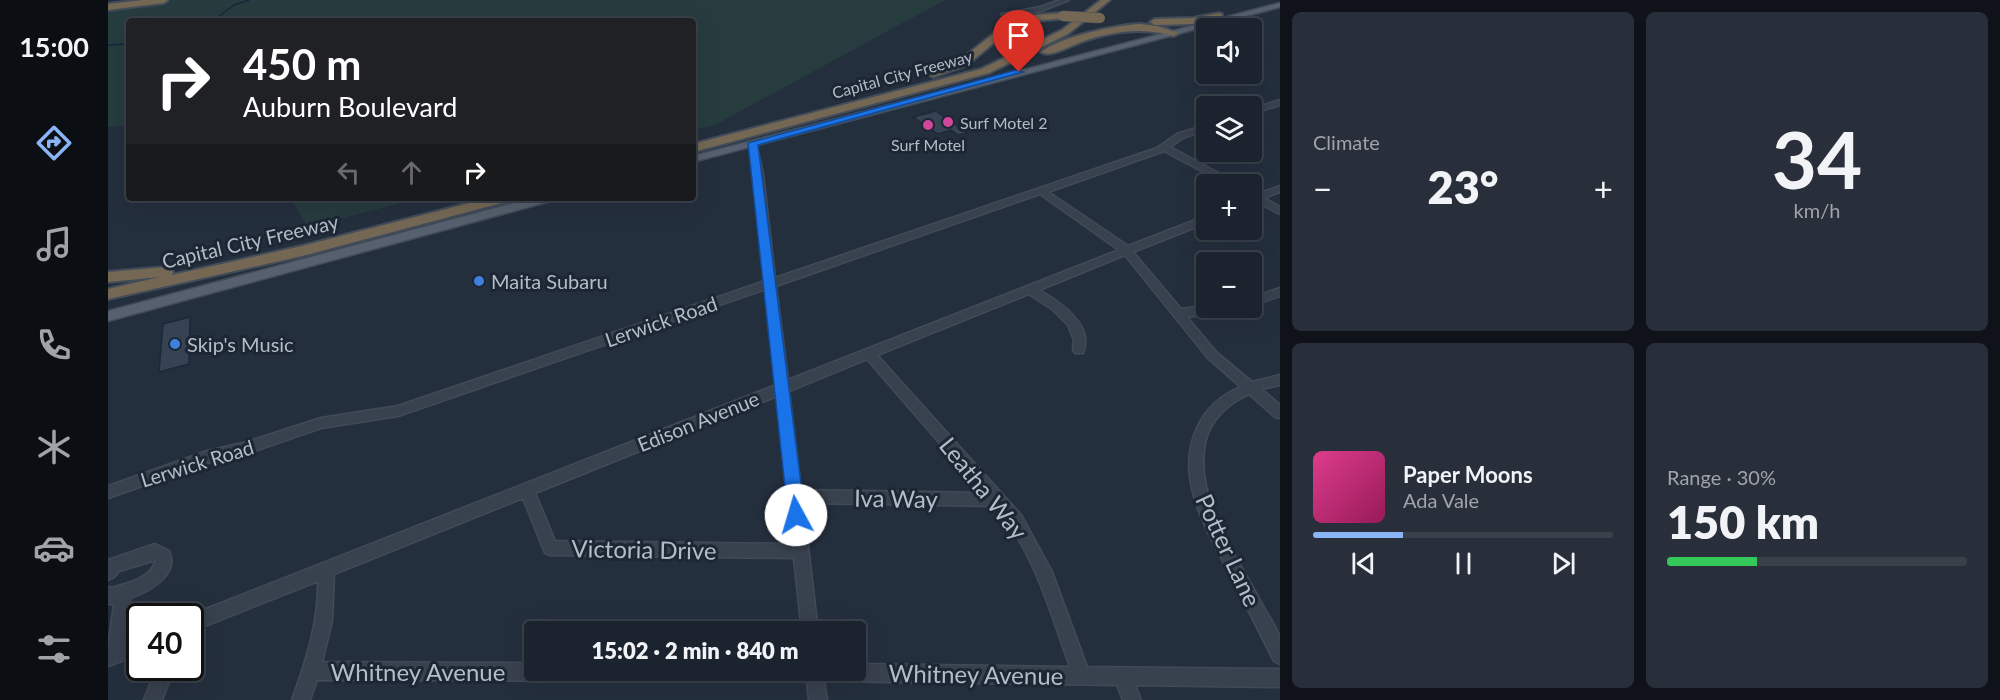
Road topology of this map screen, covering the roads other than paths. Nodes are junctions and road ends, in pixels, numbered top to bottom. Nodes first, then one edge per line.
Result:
1 (164, 0) edge
2 (1066, 0) edge
3 (1091, 0) edge
4 (1106, 0) edge
5 (1273, 6) edge
6 (108, 7) edge
7 (1004, 14) dead end
8 (1219, 16) junction
9 (1172, 32) junction
10 (985, 70) junction
11 (885, 90) junction
12 (1280, 102) edge
13 (1262, 108) edge
14 (1196, 130) edge
15 (696, 139) edge
16 (753, 143) junction
17 (696, 147) edge
18 (1165, 148) junction
19 (696, 158) edge
20 (1213, 174) edge
21 (1280, 189) edge
22 (1041, 191) junction
23 (1262, 195) edge
24 (455, 201) edge
25 (493, 201) edge
26 (536, 201) edge
27 (1262, 202) edge
28 (1280, 211) edge
29 (1196, 223) edge
30 (1126, 250) junction
31 (302, 251) junction
32 (166, 272) junction
33 (108, 277) edge
34 (108, 283) edge
35 (770, 284) junction
36 (1029, 289) junction
37 (1280, 292) edge
38 (108, 294) edge
39 (1262, 298) edge
40 (108, 301) edge
41 (1196, 312) edge
42 (1176, 314) junction
43 (108, 316) edge
44 (1079, 350) dead end
45 (868, 353) junction
46 (1280, 380) edge
47 (1249, 387) junction
48 (782, 388) junction
49 (1280, 413) edge
50 (527, 490) junction
51 (108, 492) edge
52 (794, 496) junction
53 (998, 500) junction
54 (801, 551) junction
55 (326, 570) junction
56 (108, 572) edge
57 (115, 594) edge
58 (204, 618) edge
59 (809, 621) edge
60 (126, 650) edge
61 (1280, 655) edge
62 (112, 656) edge
63 (311, 670) junction
64 (524, 670) edge
65 (866, 672) edge
66 (1082, 676) junction
67 (1123, 677) junction
68 (1280, 678) edge
69 (160, 681) edge
70 (815, 681) edge
71 (153, 700) edge
72 (301, 700) edge
73 (818, 700) edge
74 (1132, 700) edge

1 - 6 highway
2 - 7 street
3 - 11 highway, Capital City Freeway
4 - 10 highway, Capital City Freeway
5 - 8 main road
5 - 9 main road
8 - 9 main road
8 - 11 highway, bridge
9 - 10 highway
9 - 16 main road
10 - 17 highway, Capital City Freeway
11 - 15 highway, Capital City Freeway
12 - 13 street
14 - 18 street, Lerwick Road
16 - 19 main road
16 - 35 street
18 - 20 street
18 - 22 street, Lerwick Road
21 - 23 street
22 - 30 street
22 - 35 street, Lerwick Road
24 - 32 highway, Capital City Freeway
25 - 31 highway, Capital City Freeway
26 - 43 main road
27 - 28 street
29 - 30 street, Edison Avenue
30 - 36 street, Edison Avenue
30 - 42 street
31 - 38 highway, Capital City Freeway
31 - 40 highway
32 - 33 highway
32 - 34 highway, Capital City Freeway
35 - 48 street
35 - 51 street, Lerwick Road
36 - 44 street
36 - 45 street, Edison Avenue
37 - 39 street
41 - 42 street
42 - 47 street
45 - 48 street, Edison Avenue
45 - 53 street, Leatha Way
46 - 47 street, Potter Lane
47 - 49 street
47 - 61 street, Potter Lane
48 - 50 street, Edison Avenue
48 - 52 street
50 - 54 street, Victoria Drive
50 - 55 street, Edison Avenue
52 - 53 street, Iva Way
52 - 54 street
53 - 66 street, Leatha Way
54 - 59 street
55 - 58 street, Edison Avenue
55 - 63 street
56 - 57 street
57 - 62 street
60 - 62 street
63 - 64 street, Whitney Avenue
63 - 72 street
65 - 66 street, Whitney Avenue
66 - 67 street, Whitney Avenue
67 - 68 street, Whitney Avenue
67 - 74 street
69 - 71 street
70 - 73 street

